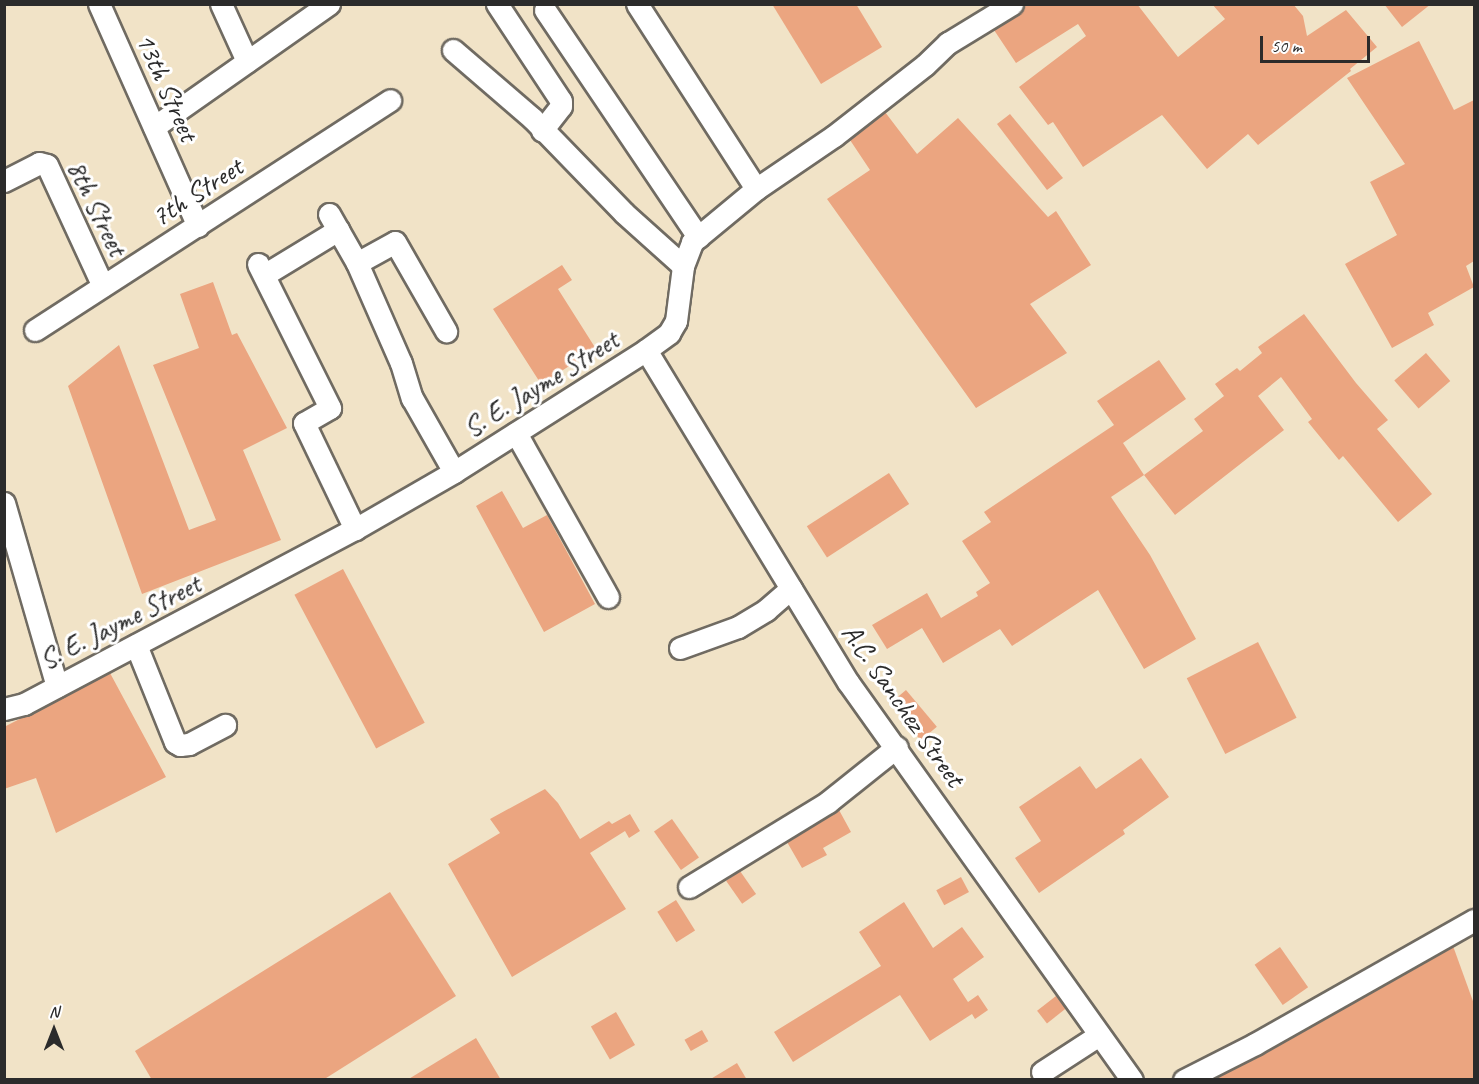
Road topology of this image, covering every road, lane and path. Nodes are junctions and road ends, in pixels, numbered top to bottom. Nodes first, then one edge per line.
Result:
1 (99, 4) edge
2 (221, 4) edge
3 (329, 4) edge
4 (497, 4) edge
5 (638, 4) edge
6 (1012, 4) edge
7 (546, 10) dead end
8 (453, 50) dead end
9 (247, 61) junction
10 (390, 100) dead end
11 (154, 127) junction
12 (542, 130) junction
13 (4, 181) edge
14 (756, 189) junction
15 (198, 226) junction
16 (698, 237) junction
17 (357, 263) junction
18 (683, 266) junction
19 (103, 286) junction
20 (35, 330) dead end
21 (446, 331) dead end
22 (646, 350) junction
23 (516, 433) junction
24 (454, 472) junction
25 (4, 503) edge
26 (355, 529) junction
27 (791, 588) junction
28 (608, 597) dead end
29 (136, 645) junction
30 (681, 648) dead end
31 (57, 687) junction
32 (4, 709) edge
33 (225, 725) dead end
34 (897, 747) junction
35 (689, 888) dead end
36 (1474, 920) edge
37 (1099, 1035) junction
38 (1042, 1072) dead end
39 (1132, 1080) edge
40 (1184, 1080) edge

1 - 11 street, 13th Street
2 - 9 street
3 - 9 street
4 - 12 street
5 - 14 street
6 - 14 street, S. E. Jayme Street
7 - 16 street
8 - 12 street
9 - 11 street
10 - 15 street, 7th Street
11 - 15 street, 13th Street
12 - 18 street
13 - 19 street, 8th Street
14 - 16 street, S. E. Jayme Street
15 - 19 street, 7th Street
16 - 18 street, S. E. Jayme Street
17 - 21 street
17 - 24 street
17 - 26 street
18 - 22 street, S. E. Jayme Street
19 - 20 street, 7th Street
22 - 23 street, S. E. Jayme Street
22 - 27 street, A.C. Sanchez Street
23 - 24 street, S. E. Jayme Street
23 - 28 street
24 - 26 street, S. E. Jayme Street
25 - 31 street
26 - 29 street, S. E. Jayme Street
27 - 30 street
27 - 34 street, A.C. Sanchez Street
29 - 31 street, S. E. Jayme Street
29 - 33 street
31 - 32 street, S. E. Jayme Street
34 - 35 street
34 - 37 street, A.C. Sanchez Street
36 - 40 street
37 - 38 street
37 - 39 street, A.C. Sanchez Street

